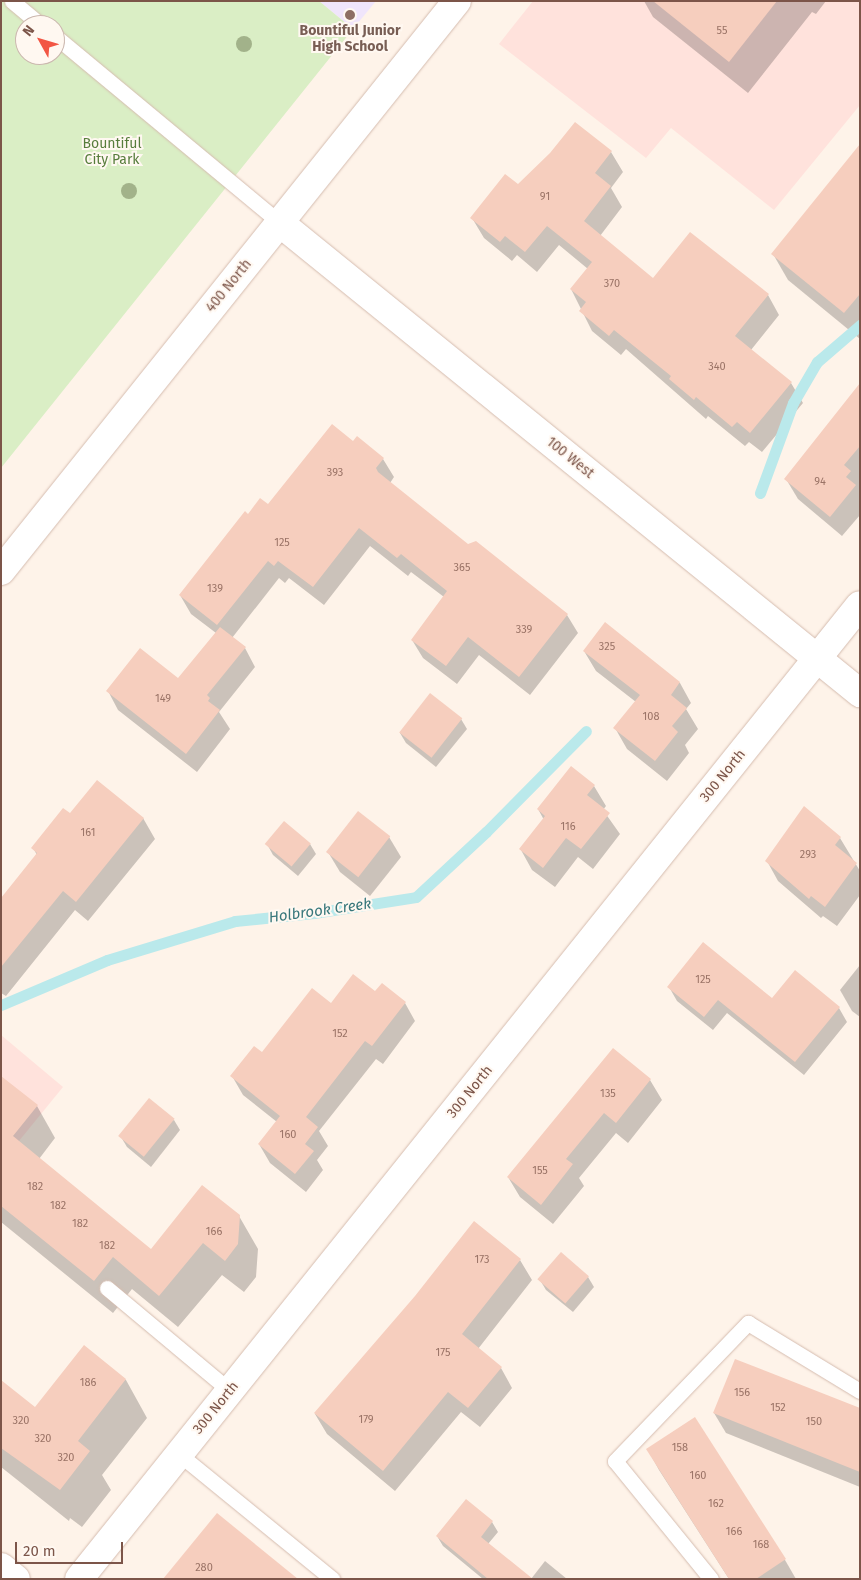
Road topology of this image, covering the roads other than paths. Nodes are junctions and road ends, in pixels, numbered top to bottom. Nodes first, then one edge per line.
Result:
1 (12, 1) edge
2 (457, 1) edge
3 (30, 15) edge
4 (65, 44) edge
5 (280, 223) junction
6 (1, 571) edge
7 (860, 605) edge
8 (817, 659) junction
9 (860, 693) edge
10 (107, 1288) dead end
11 (230, 1391) junction
12 (860, 1391) edge
13 (179, 1454) junction
14 (1, 1567) edge
15 (16, 1579) edge
16 (79, 1579) edge
17 (332, 1579) edge
18 (711, 1579) edge

1 - 3 lane
2 - 5 street, 400 North
4 - 5 lane
5 - 6 street, 400 North
5 - 8 street, 100 West
7 - 8 street, 300 North
8 - 9 street, 100 West
8 - 11 street, 300 North
10 - 11 lane
11 - 13 street, 300 North
12 - 18 lane
13 - 16 street, 300 North
13 - 17 lane
14 - 15 street

